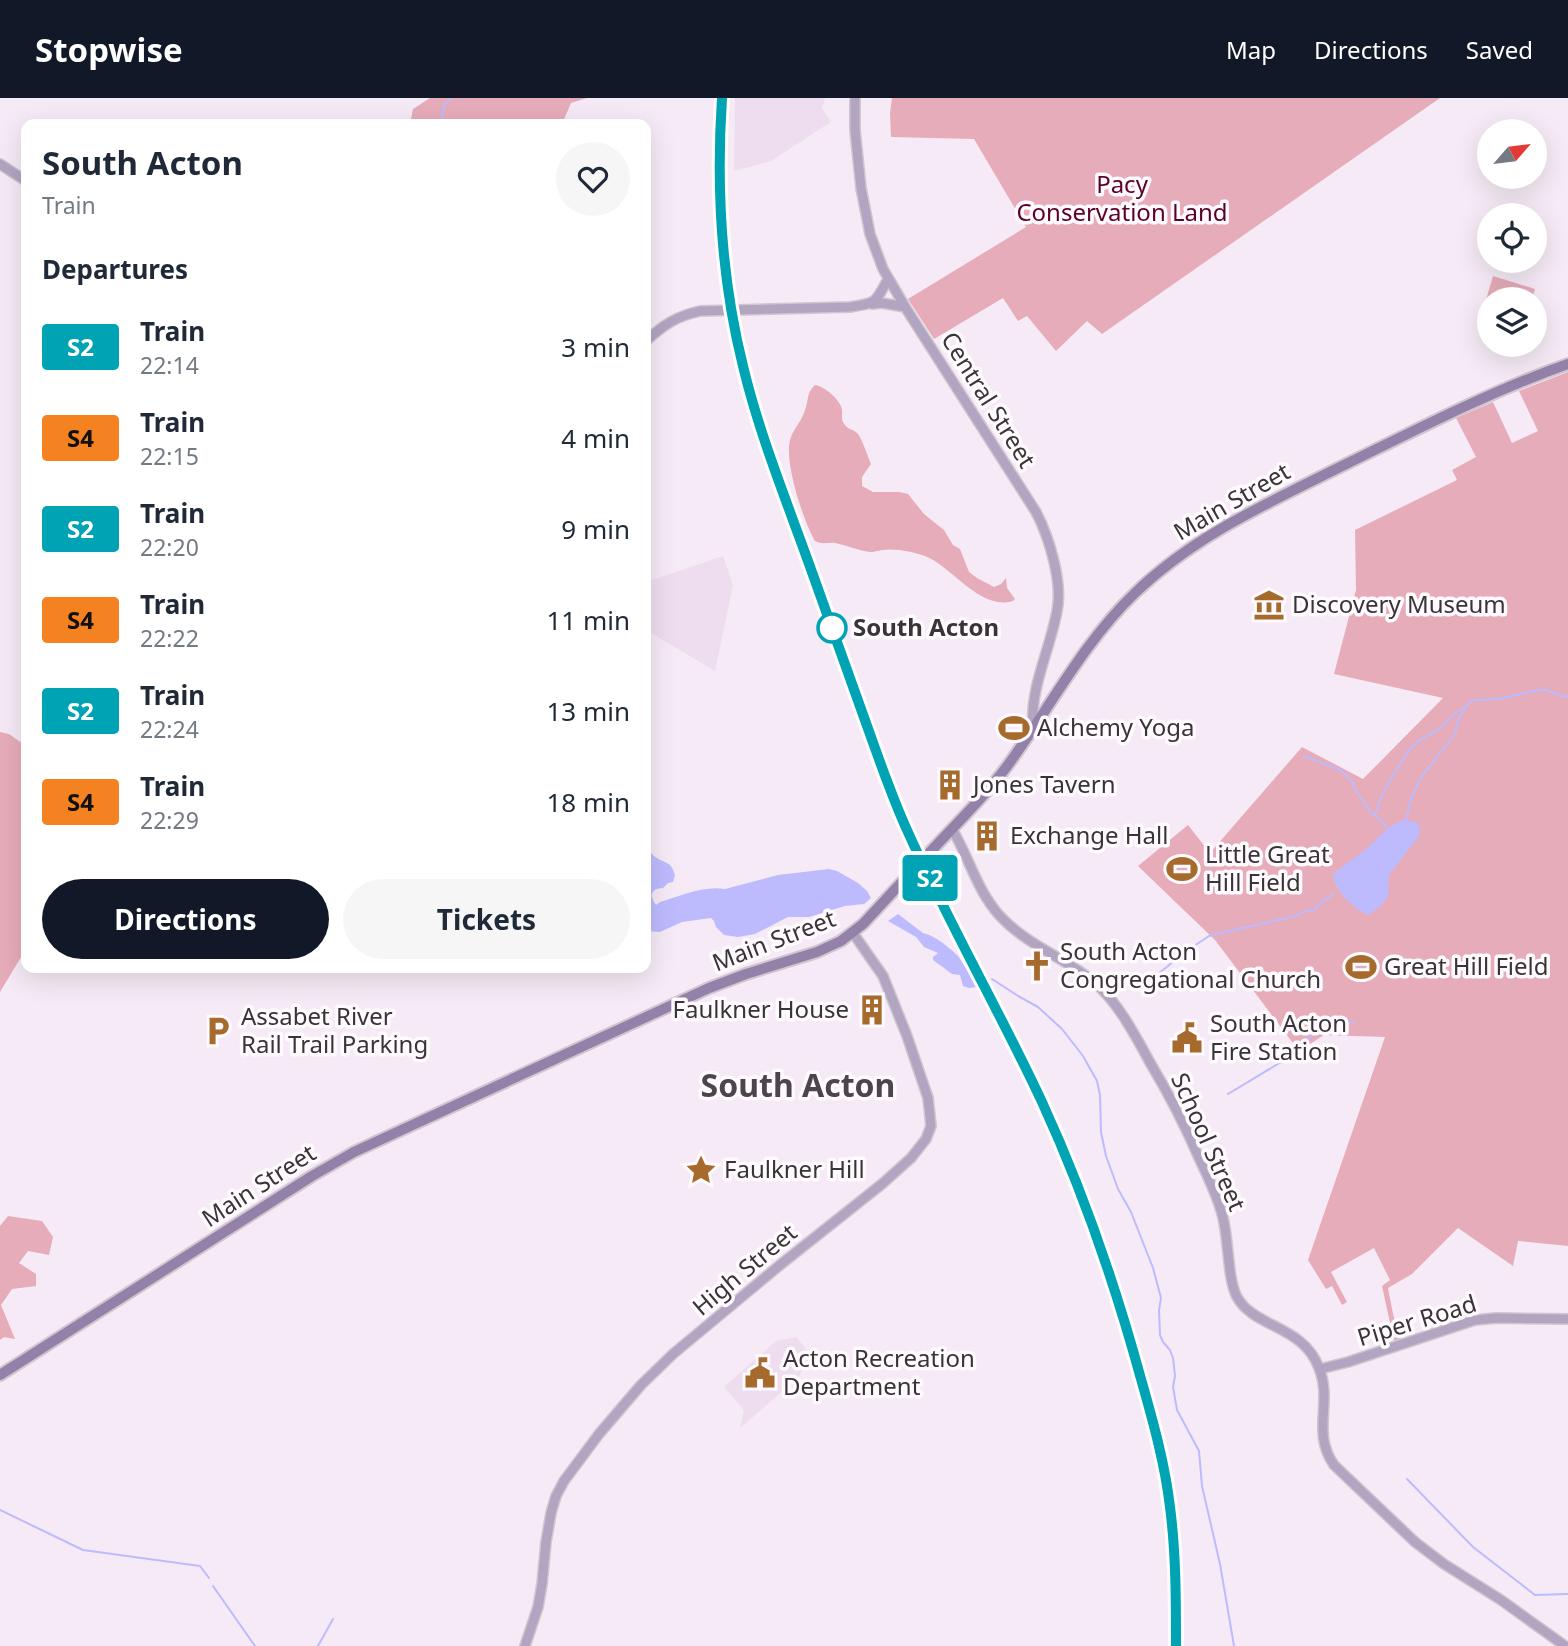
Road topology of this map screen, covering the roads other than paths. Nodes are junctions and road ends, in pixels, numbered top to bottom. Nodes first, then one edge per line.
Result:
1 (855, 98) edge
2 (0, 163) edge
3 (21, 178) edge
4 (888, 279) junction
5 (871, 304) junction
6 (905, 307) junction
7 (651, 336) edge
8 (1568, 364) edge
9 (1033, 727) junction
10 (952, 829) junction
11 (853, 933) junction
12 (1568, 1319) edge
13 (1320, 1369) junction
14 (0, 1375) edge
15 (526, 1646) edge
16 (1565, 1646) edge

1 - 4 street, Central Street
2 - 3 street
4 - 5 street
4 - 6 street, Central Street
5 - 6 street
5 - 7 street
6 - 9 street, Central Street
8 - 9 main road, Main Street
9 - 10 main road, Main Street
10 - 11 main road, Main Street, bridge
10 - 13 street, School Street
11 - 14 main road, Main Street
11 - 15 street, High Street
12 - 13 street, Piper Road
13 - 16 street, School Street

